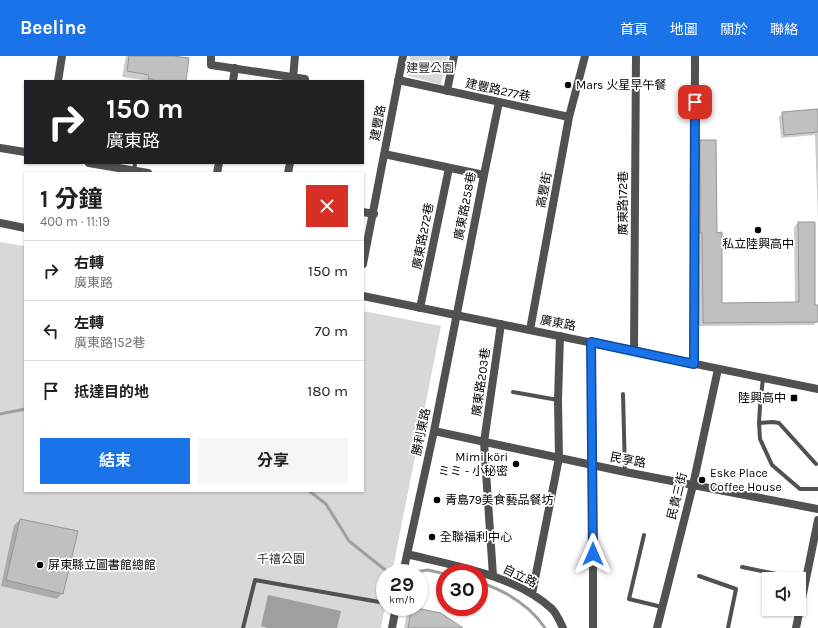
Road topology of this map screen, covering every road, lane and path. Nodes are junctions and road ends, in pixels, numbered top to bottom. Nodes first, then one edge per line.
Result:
1 (62, 56) edge
2 (211, 56) edge
3 (295, 56) edge
4 (403, 56) edge
5 (454, 56) edge
6 (585, 56) edge
7 (636, 56) edge
8 (695, 56) edge
9 (235, 68) junction
10 (293, 78) junction
11 (58, 80) edge
12 (233, 80) edge
13 (305, 80) edge
14 (398, 80) junction
15 (447, 91) junction
16 (499, 102) junction
17 (569, 117) junction
18 (0, 148) edge
19 (24, 152) edge
20 (384, 154) junction
21 (100, 164) edge
22 (135, 167) edge
23 (448, 168) junction
24 (146, 172) edge
25 (484, 175) junction
26 (364, 212) edge
27 (374, 214) junction
28 (0, 223) edge
29 (24, 228) edge
30 (364, 259) edge
31 (364, 296) edge
32 (420, 308) junction
33 (456, 315) junction
34 (501, 324) junction
35 (530, 330) junction
36 (560, 336) junction
37 (591, 342) junction
38 (634, 351) junction
39 (694, 364) junction
40 (718, 369) junction
41 (764, 378) junction
42 (818, 389) edge
43 (513, 392) dead end
44 (623, 394) dead end
45 (558, 400) junction
46 (759, 423) junction
47 (434, 431) junction
48 (484, 442) junction
49 (559, 458) junction
50 (816, 464) dead end
51 (593, 465) junction
52 (625, 472) junction
53 (693, 486) junction
54 (818, 489) edge
55 (818, 509) edge
56 (818, 520) edge
57 (644, 535) dead end
58 (407, 554) junction
59 (405, 564) edge
60 (742, 567) dead end
61 (767, 572) edge
62 (494, 576) junction
63 (699, 576) dead end
64 (806, 580) edge
65 (532, 594) junction
66 (376, 601) edge
67 (662, 607) junction
68 (394, 616) edge
69 (798, 616) edge
70 (243, 628) edge
71 (392, 628) edge
72 (563, 628) edge
73 (593, 628) edge
74 (657, 628) edge
75 (728, 628) edge
76 (796, 628) edge

1 - 11 street
2 - 9 street
3 - 10 street
4 - 14 street, 建豐路
5 - 15 street
6 - 17 street, 高豐街
7 - 38 street, 廣東路172巷
8 - 39 street
9 - 10 street
9 - 12 street
10 - 13 street
14 - 15 street, 建豐路277巷
14 - 20 street, 建豐路
15 - 16 street, 建豐路277巷
16 - 17 street, 建豐路277巷
16 - 25 street, 廣東路258巷
17 - 35 street, 高豐街
18 - 19 street
20 - 23 street
20 - 27 street, 建豐路
21 - 22 street
22 - 24 street
23 - 25 street
23 - 32 street, 廣東路272巷
25 - 33 street, 廣東路258巷
26 - 27 street
27 - 30 street, 建豐路
28 - 29 street
31 - 32 street, 廣東路
32 - 33 street, 廣東路
33 - 34 street, 廣東路
33 - 47 street, 勝利東路
34 - 35 street, 廣東路
34 - 48 street, 廣東路203巷
35 - 36 street, 廣東路
36 - 37 street, 廣東路
36 - 45 street
37 - 38 street, 廣東路
37 - 51 street
38 - 39 street, 廣東路
39 - 40 street, 廣東路
40 - 41 street, 廣東路
40 - 53 street, 民貴三街
41 - 42 street, 廣東路
41 - 46 lane
43 - 45 lane
44 - 52 lane
45 - 49 street
46 - 50 lane
46 - 54 lane
47 - 48 street, 民享路
47 - 58 street, 勝利東路
48 - 49 street, 民享路
48 - 62 street, 廣東路203巷
49 - 51 street, 民享路
49 - 65 street
51 - 52 street, 民享路
51 - 73 street
52 - 53 street, 民享路
53 - 55 street, 民享路
53 - 67 street, 民貴三街
56 - 64 street
57 - 67 lane
58 - 59 street, 勝利東路
58 - 62 street, 自立路
60 - 61 lane
62 - 65 street, 自立路
63 - 75 lane
65 - 72 street, 自立路
66 - 70 lane
67 - 74 street, 民貴三街
68 - 71 street
69 - 76 street

